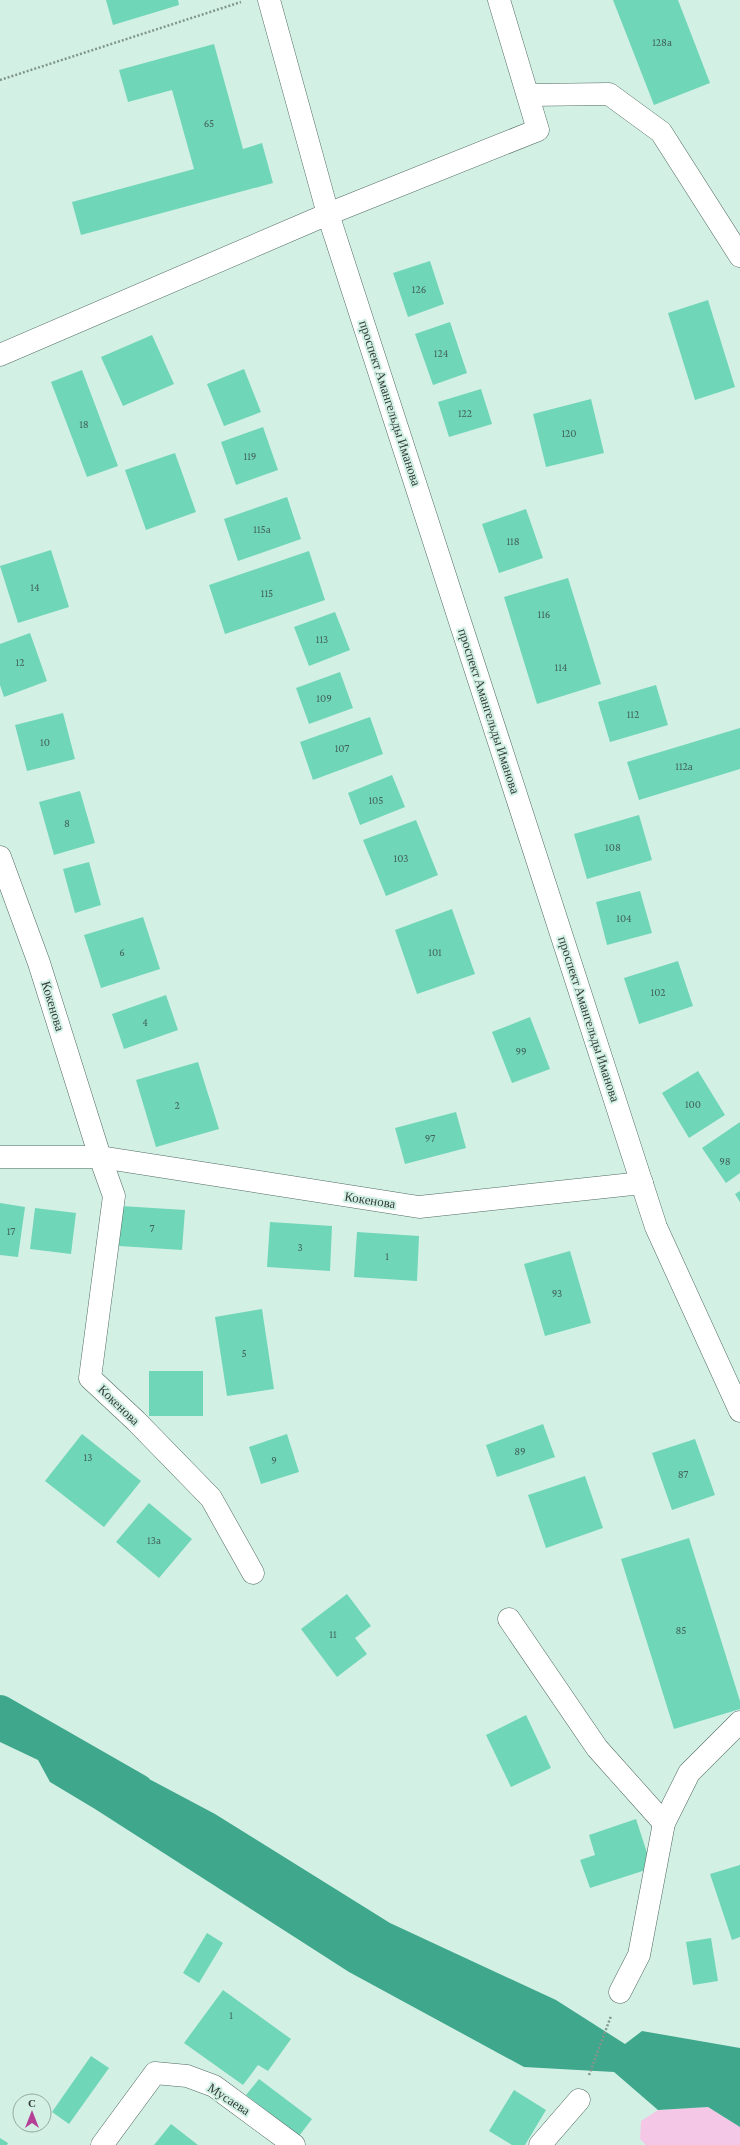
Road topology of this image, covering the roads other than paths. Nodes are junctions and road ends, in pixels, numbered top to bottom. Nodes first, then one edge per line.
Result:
1 (269, 0) edge
2 (500, 0) edge
3 (528, 95) junction
4 (328, 214) junction
5 (740, 256) edge
6 (0, 355) edge
7 (0, 857) edge
8 (0, 1157) edge
9 (100, 1157) junction
10 (642, 1183) junction
11 (740, 1412) edge
12 (253, 1573) dead end
13 (509, 1619) dead end
14 (740, 1722) edge
15 (664, 1823) junction
16 (620, 1992) road end
17 (580, 2100) road end
18 (102, 2145) edge
19 (294, 2145) edge
20 (540, 2145) edge

1 - 4 street, проспект Амангельды Иманова
2 - 3 street
3 - 4 street
3 - 5 street
4 - 6 street
4 - 10 street, проспект Амангельды Иманова
7 - 9 street, Кокенова
8 - 9 street, Кокенова
9 - 10 street, Кокенова
9 - 12 street, Кокенова
10 - 11 street, проспект Амангельды Иманова
13 - 15 street
14 - 15 street
15 - 16 street
17 - 20 street
18 - 19 street, Мусаева

